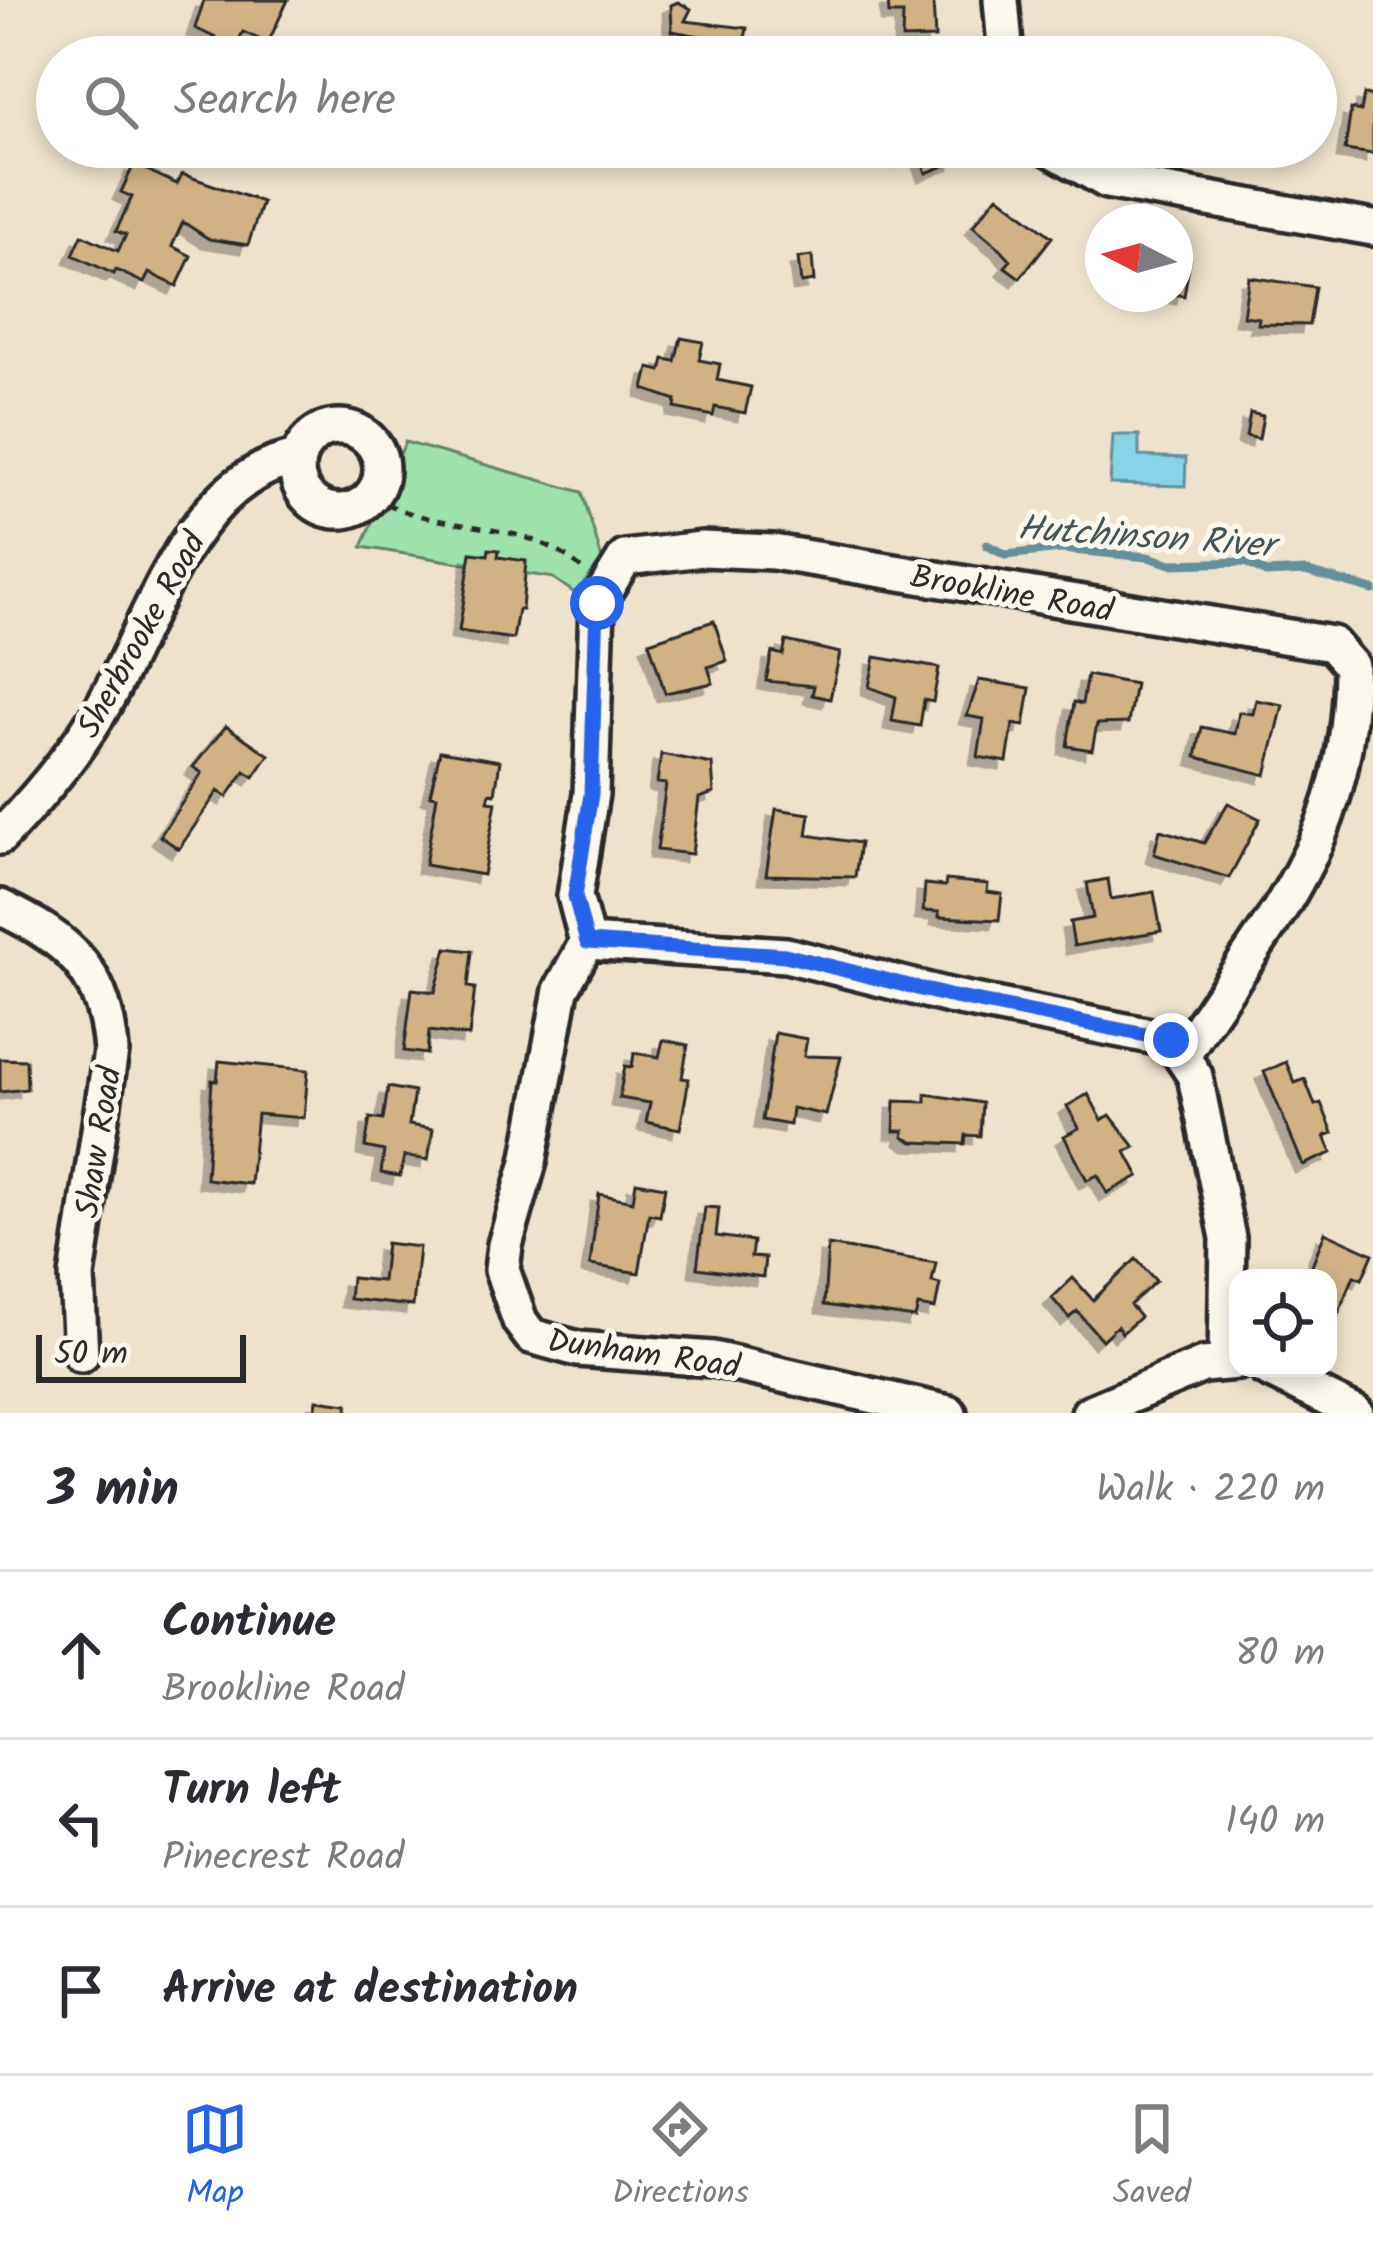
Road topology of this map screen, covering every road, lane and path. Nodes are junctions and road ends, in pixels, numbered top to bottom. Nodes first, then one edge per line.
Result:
1 (1000, 0) edge
2 (1004, 36) edge
3 (1084, 168) edge
4 (1373, 228) edge
5 (298, 458) junction
6 (371, 495) junction
7 (603, 588) junction
8 (0, 837) edge
9 (0, 907) edge
10 (587, 942) junction
11 (1184, 1053) junction
12 (1229, 1269) edge
13 (81, 1354) dead end
14 (1229, 1362) edge
15 (1283, 1377) edge
16 (949, 1413) edge
17 (1089, 1413) edge
18 (1356, 1413) edge

1 - 2 street
3 - 4 street
5 - 6 street
5 - 6 street, Sherbrooke Road
5 - 8 street, Sherbrooke Road
6 - 7 path
7 - 10 street
7 - 11 street, Brookline Road
9 - 13 street, Shaw Road
10 - 11 street
10 - 16 street, Dunham Road
11 - 12 street
14 - 17 street
15 - 18 street

